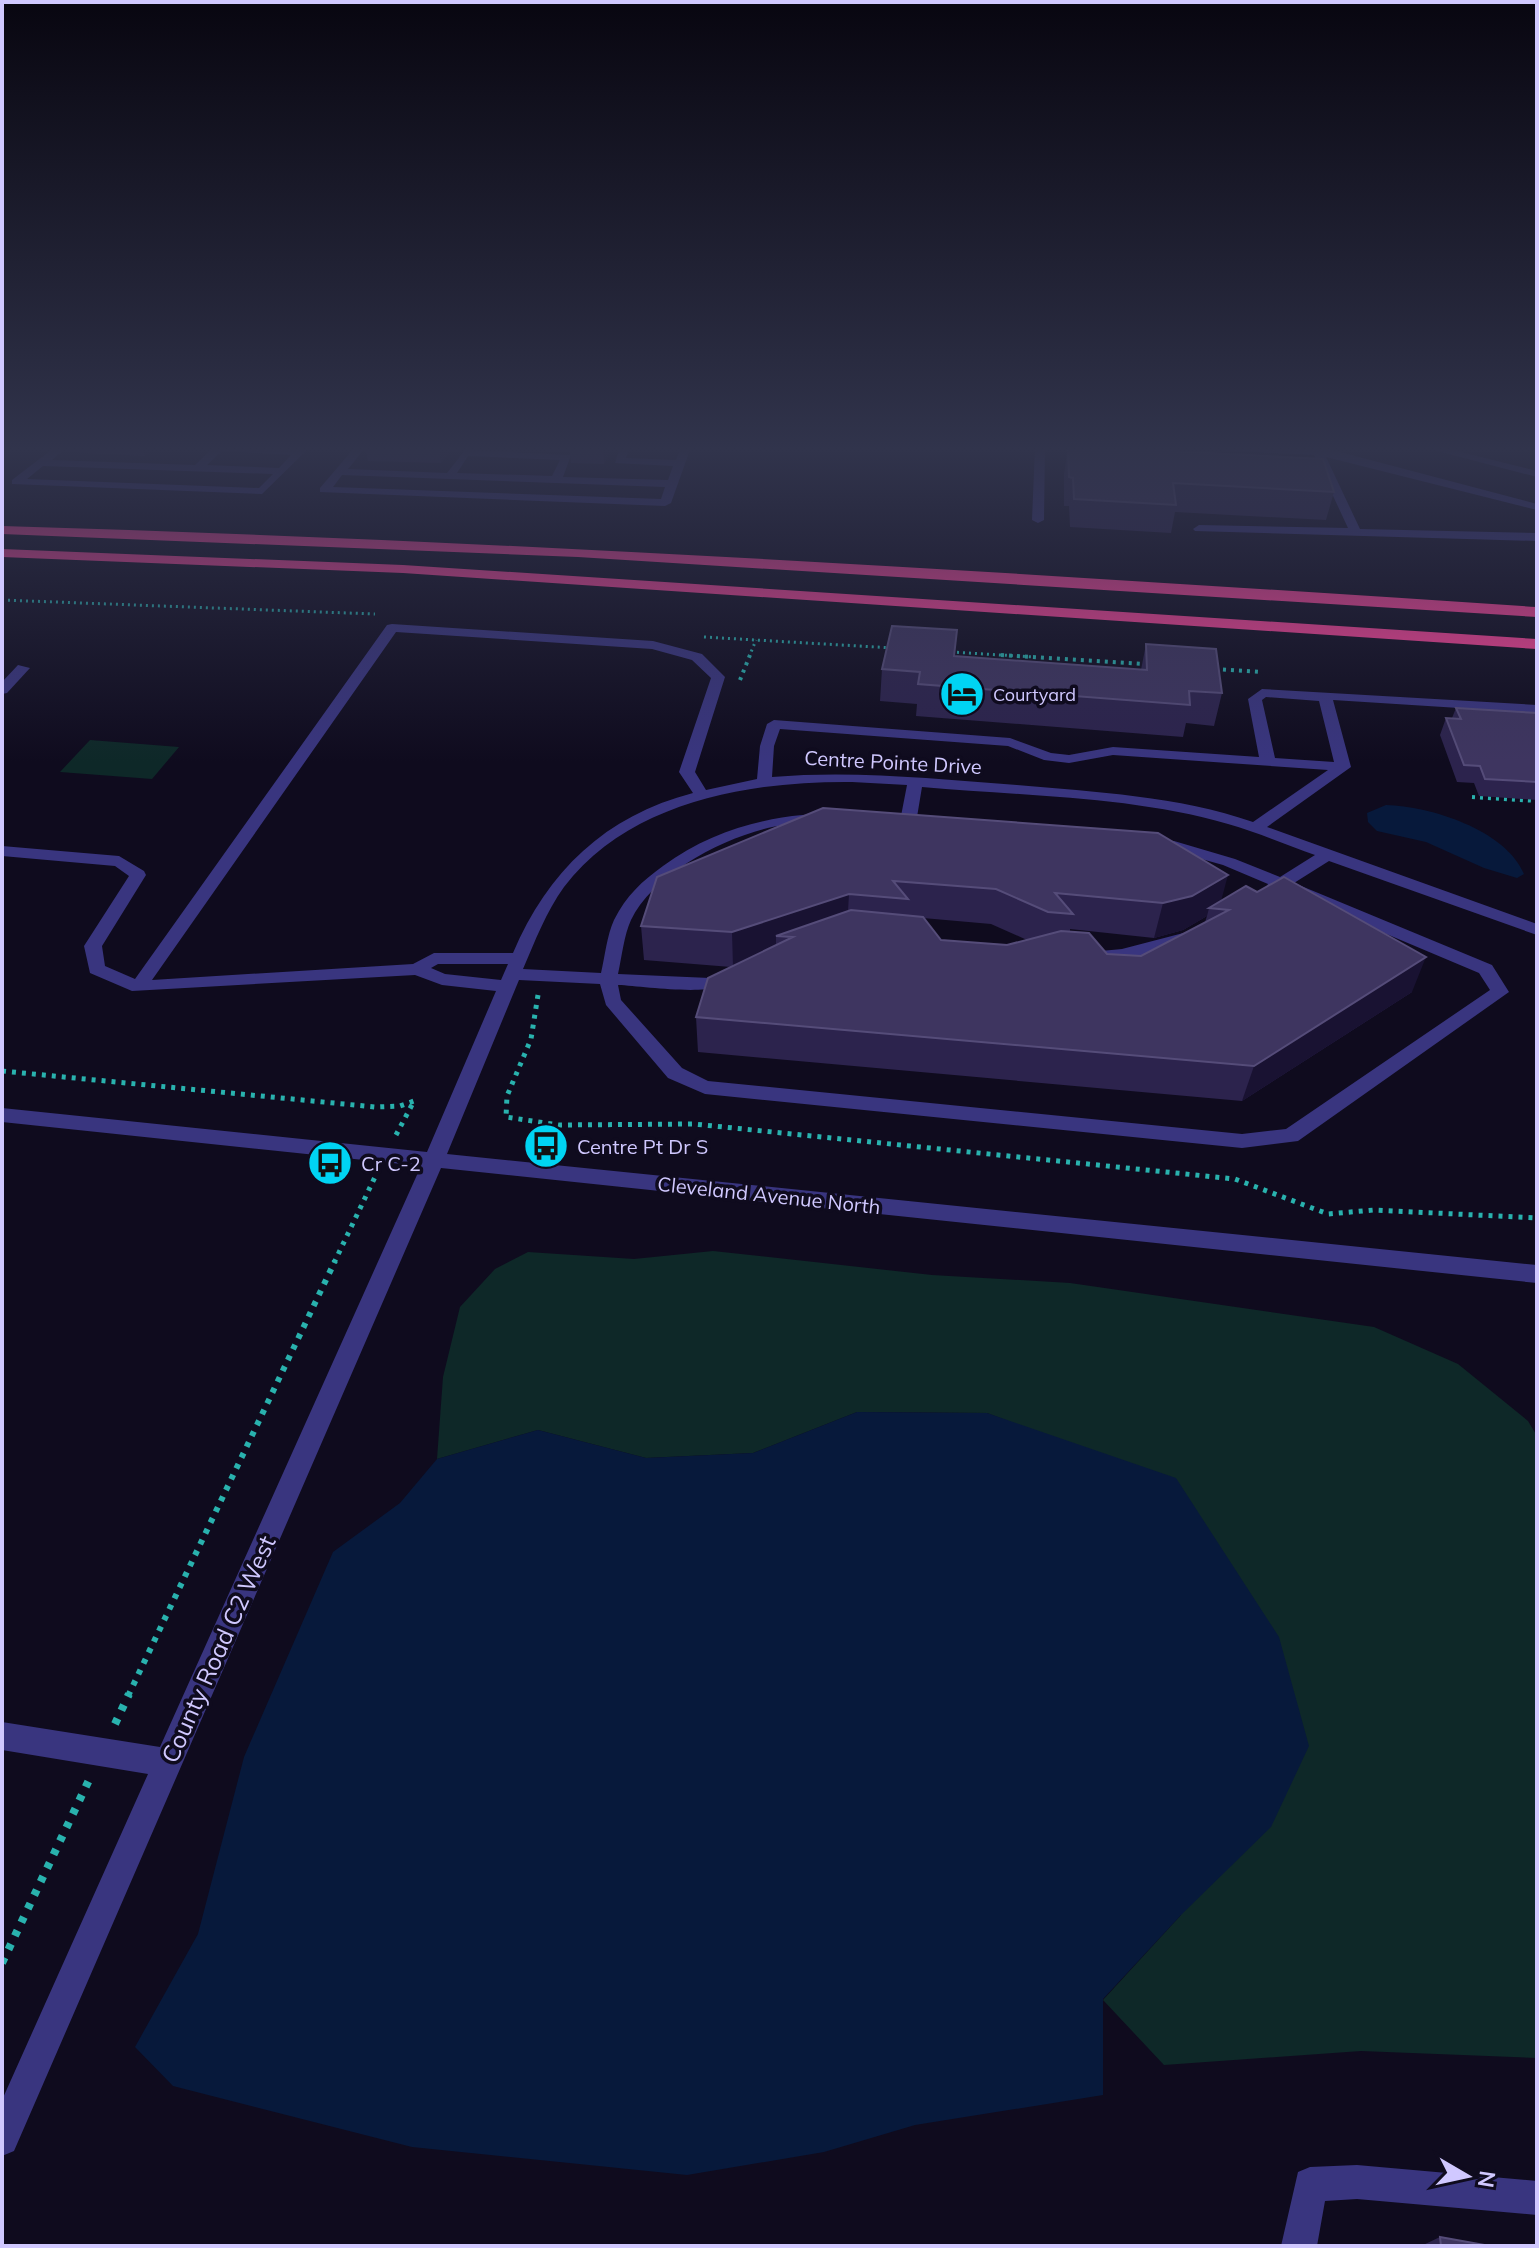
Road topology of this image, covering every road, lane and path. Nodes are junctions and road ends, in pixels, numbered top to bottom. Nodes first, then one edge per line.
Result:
1 (595, 552) edge
2 (2, 553) edge
3 (2, 600) edge
4 (1537, 612) edge
5 (385, 614) dead end
6 (700, 636) dead end
7 (1537, 644) edge
8 (897, 649) edge
9 (942, 651) edge
10 (1154, 665) edge
11 (23, 668) dead end
12 (1215, 669) edge
13 (1261, 672) dead end
14 (2, 690) edge
15 (1325, 697) junction
16 (1537, 709) edge
17 (1268, 762) junction
18 (1343, 767) junction
19 (764, 782) junction
20 (915, 783) junction
21 (702, 795) junction
22 (1472, 797) dead end
23 (1537, 801) edge
24 (908, 821) junction
25 (1255, 828) junction
26 (2, 851) edge
27 (1328, 854) junction
28 (1281, 884) junction
29 (1255, 899) edge
30 (1203, 930) edge
31 (1537, 930) edge
32 (1064, 957) edge
33 (417, 969) junction
34 (752, 970) edge
35 (513, 973) junction
36 (545, 976) junction
37 (608, 979) junction
38 (138, 987) junction
39 (2, 1071) edge
40 (414, 1101) dead end
41 (2, 1115) edge
42 (434, 1160) junction
43 (365, 1198) dead end
44 (1537, 1218) edge
45 (1537, 1274) edge
46 (2, 1736) edge
47 (102, 1753) junction
48 (168, 1763) junction
49 (2, 1963) edge
50 (2, 2139) edge
51 (1537, 2198) edge
52 (1299, 2246) edge

1 - 4 highway
2 - 7 highway
3 - 5 path
6 - 8 path
9 - 10 path
11 - 14 street
12 - 13 path
15 - 16 street
15 - 17 street
15 - 18 street
17 - 18 street
17 - 19 street
18 - 25 street
19 - 20 street, Centre Pointe Drive
19 - 21 street, Centre Pointe Drive
20 - 24 street
20 - 25 street, Centre Pointe Drive
21 - 35 street, Centre Pointe Drive
21 - 38 street
22 - 23 path
24 - 28 street
24 - 37 street
25 - 27 street, Centre Pointe Drive
26 - 38 street
27 - 28 street
27 - 31 street, Centre Pointe Drive
28 - 29 street
28 - 37 street
30 - 32 street
33 - 35 street
33 - 35 street
33 - 38 street
34 - 37 street
35 - 36 street
35 - 42 street, Centre Pointe Drive
36 - 37 street
36 - 44 path
39 - 40 path
41 - 42 street, Cleveland Avenue North
42 - 45 street, Cleveland Avenue North
42 - 48 street, County Road C2 West
43 - 47 path
46 - 47 street
47 - 48 street
47 - 49 path
48 - 50 street, County Road C2 West
51 - 52 street

